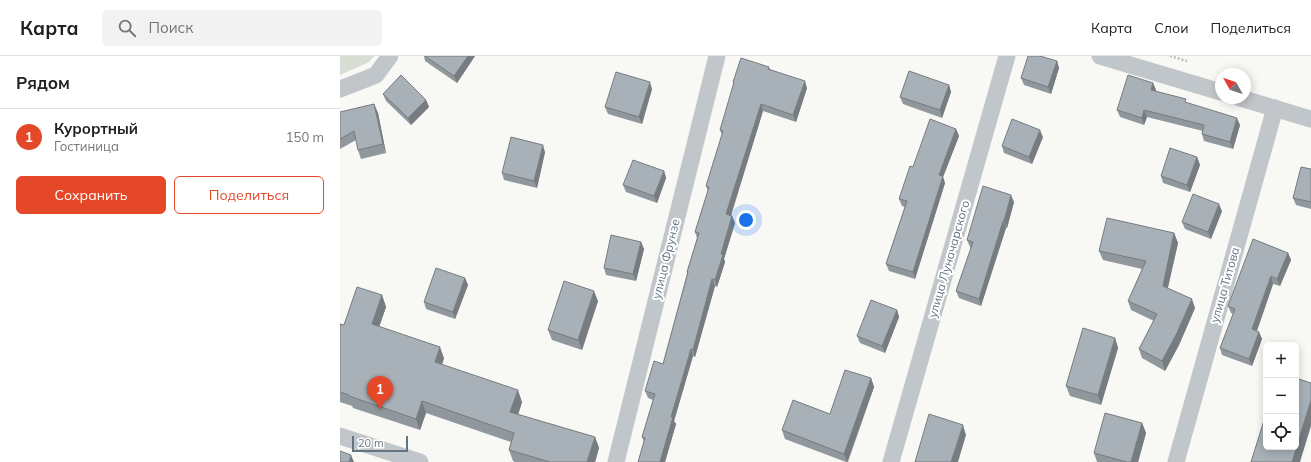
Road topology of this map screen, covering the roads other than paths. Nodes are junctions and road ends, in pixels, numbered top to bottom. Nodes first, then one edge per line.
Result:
1 (390, 56) edge
2 (717, 56) edge
3 (1007, 56) edge
4 (1100, 56) edge
5 (340, 89) edge
6 (1215, 90) edge
7 (1251, 101) edge
8 (1275, 108) junction
9 (1311, 119) edge
10 (340, 436) edge
11 (383, 456) edge
12 (420, 462) edge
13 (616, 462) edge
14 (891, 462) edge
15 (1176, 462) edge

1 - 5 street
2 - 13 street, улица Фрунзе
3 - 14 street, улица Луначарского
4 - 6 street
7 - 8 street
8 - 9 street
8 - 15 street, улица Титова
10 - 11 street
11 - 12 street

